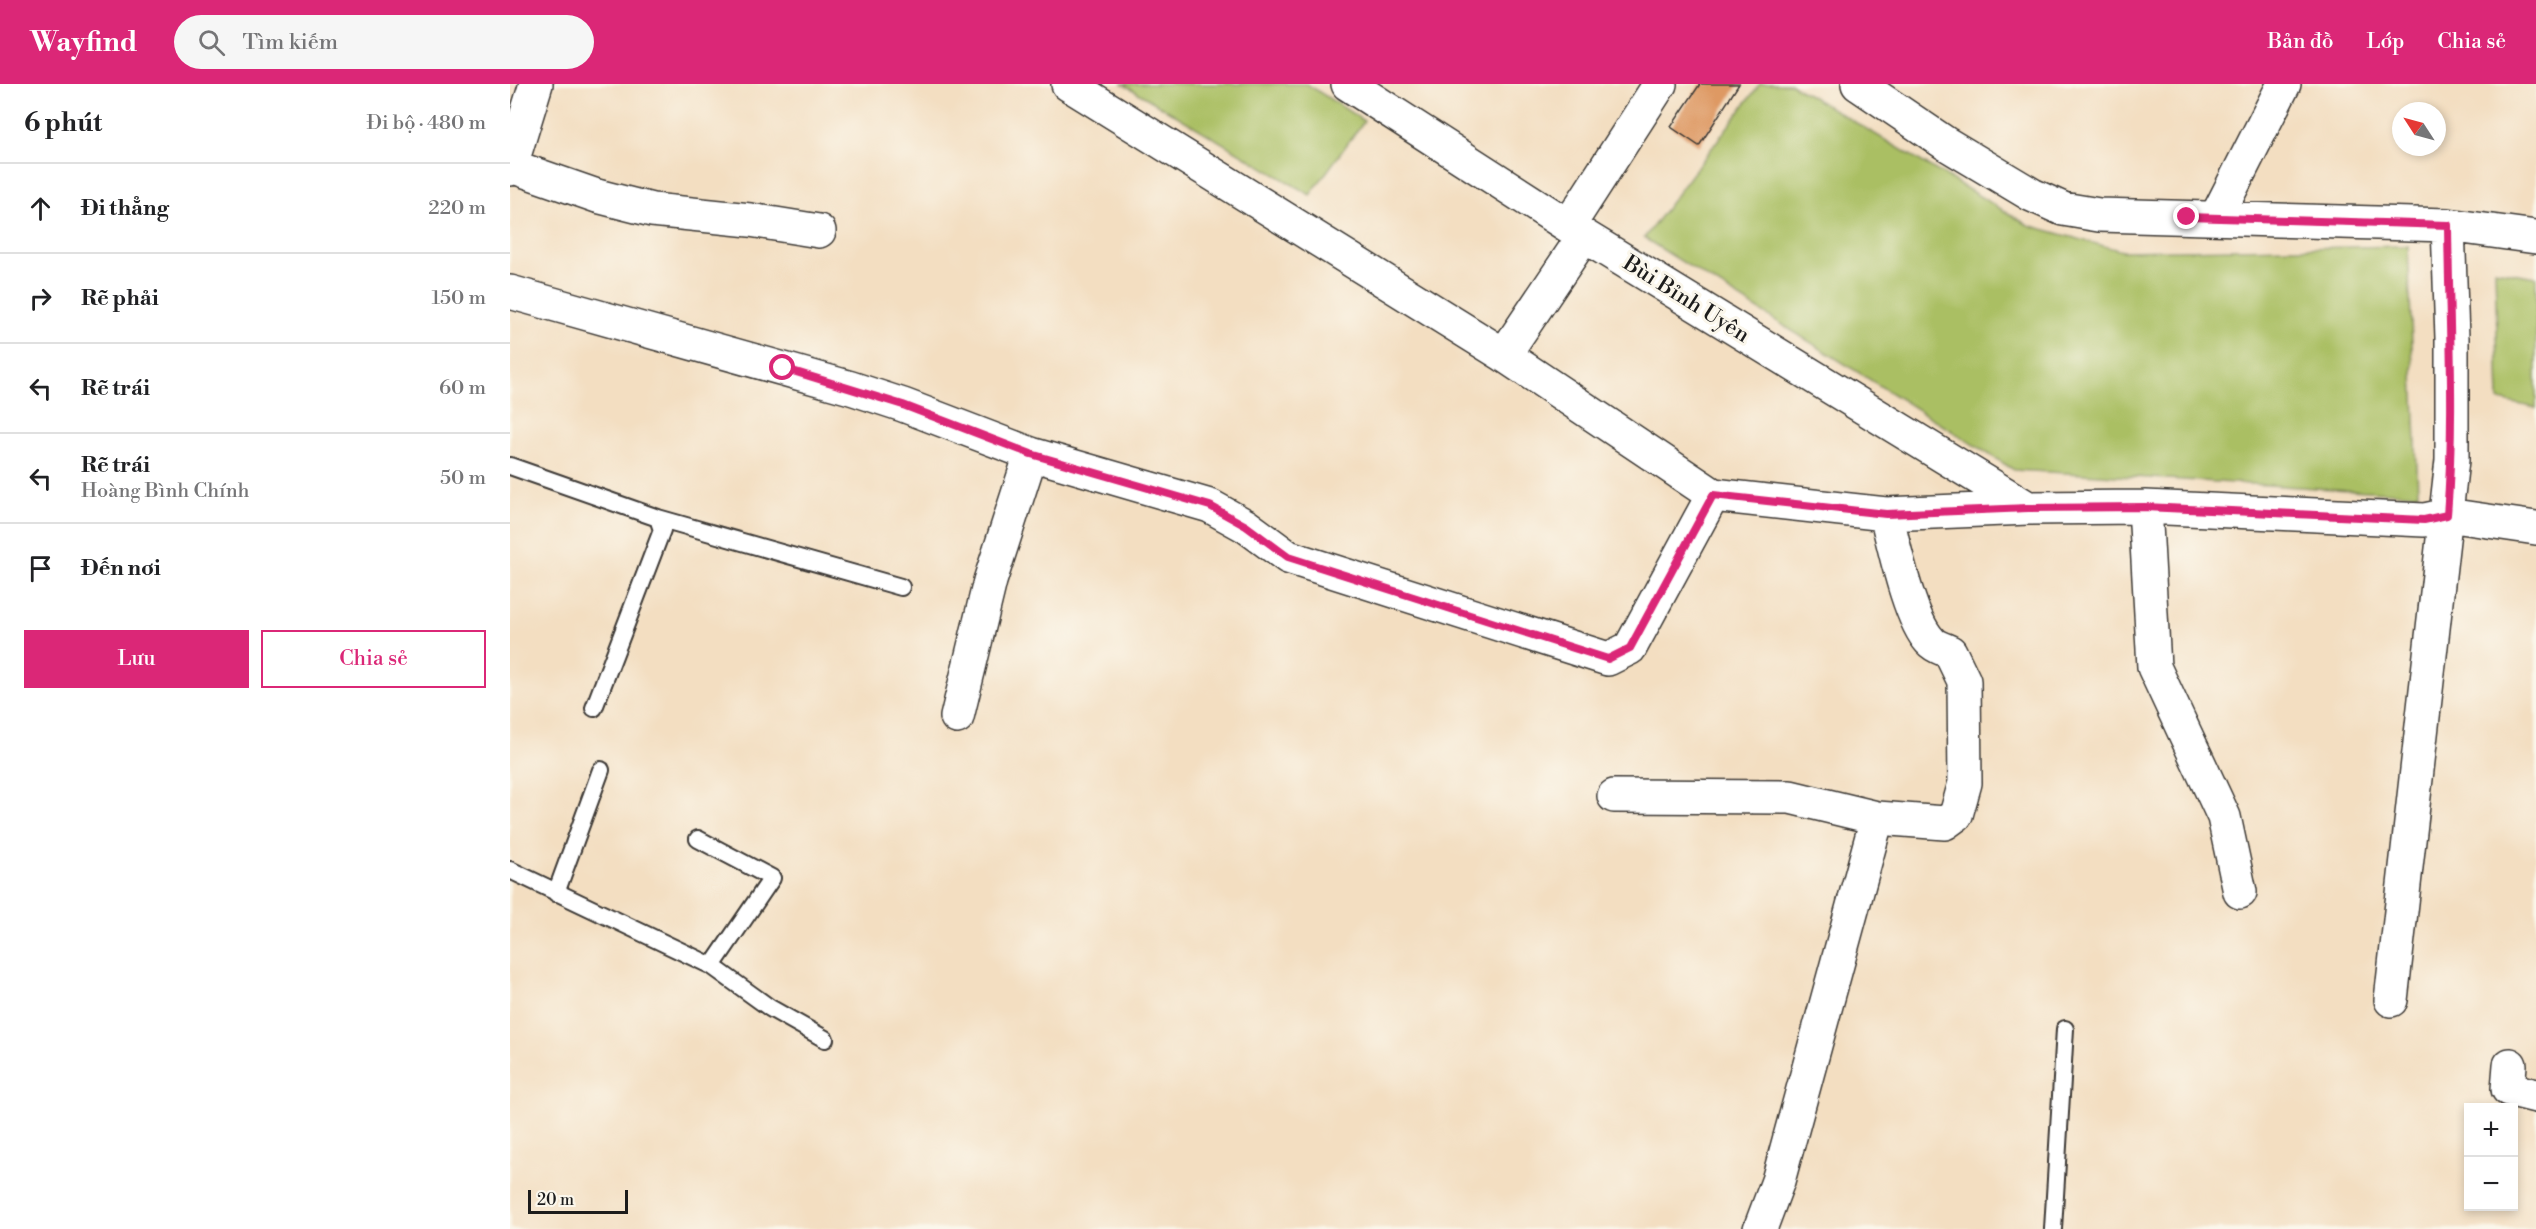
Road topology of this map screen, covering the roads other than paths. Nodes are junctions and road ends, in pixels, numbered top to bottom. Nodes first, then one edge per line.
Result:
1 (536, 84) edge
2 (1068, 84) edge
3 (1348, 84) edge
4 (1660, 84) edge
5 (1858, 84) edge
6 (2284, 84) edge
7 (513, 152) edge
8 (2216, 218) junction
9 (2448, 225) junction
10 (819, 231) dead end
11 (1577, 231) junction
12 (2536, 237) edge
13 (510, 292) edge
14 (1504, 354) junction
15 (1031, 454) junction
16 (510, 466) edge
17 (1713, 495) junction
18 (2145, 507) junction
19 (2028, 508) junction
20 (1886, 514) junction
21 (2447, 515) junction
22 (658, 518) junction
23 (2536, 528) edge
24 (901, 587) dead end
25 (594, 708) dead end
26 (957, 717) dead end
27 (601, 770) dead end
28 (1614, 796) dead end
29 (1877, 818) junction
30 (698, 839) dead end
31 (510, 870) edge
32 (2240, 892) dead end
33 (556, 893) junction
34 (712, 966) junction
35 (2391, 1000) dead end
36 (2065, 1029) dead end
37 (825, 1039) dead end
38 (2510, 1065) dead end
39 (2536, 1096) edge
40 (1760, 1229) edge
41 (2053, 1229) edge

1 - 7 street
2 - 14 street
3 - 11 street, Bùi Bỉnh Uyên
4 - 11 street
5 - 8 street
6 - 8 street
7 - 10 street
8 - 9 street
9 - 12 street
9 - 21 street
11 - 14 street
11 - 19 street, Bùi Bỉnh Uyên
13 - 15 street
14 - 17 street
15 - 17 street
15 - 26 street
16 - 22 lane
17 - 20 street
18 - 19 street
18 - 21 street
18 - 32 street
19 - 20 street
20 - 29 street
21 - 23 street
21 - 35 street
22 - 24 lane
22 - 25 lane
27 - 33 lane
28 - 29 street
29 - 40 street
30 - 34 lane
31 - 33 lane
33 - 34 lane
34 - 37 lane
36 - 41 lane
38 - 39 street

